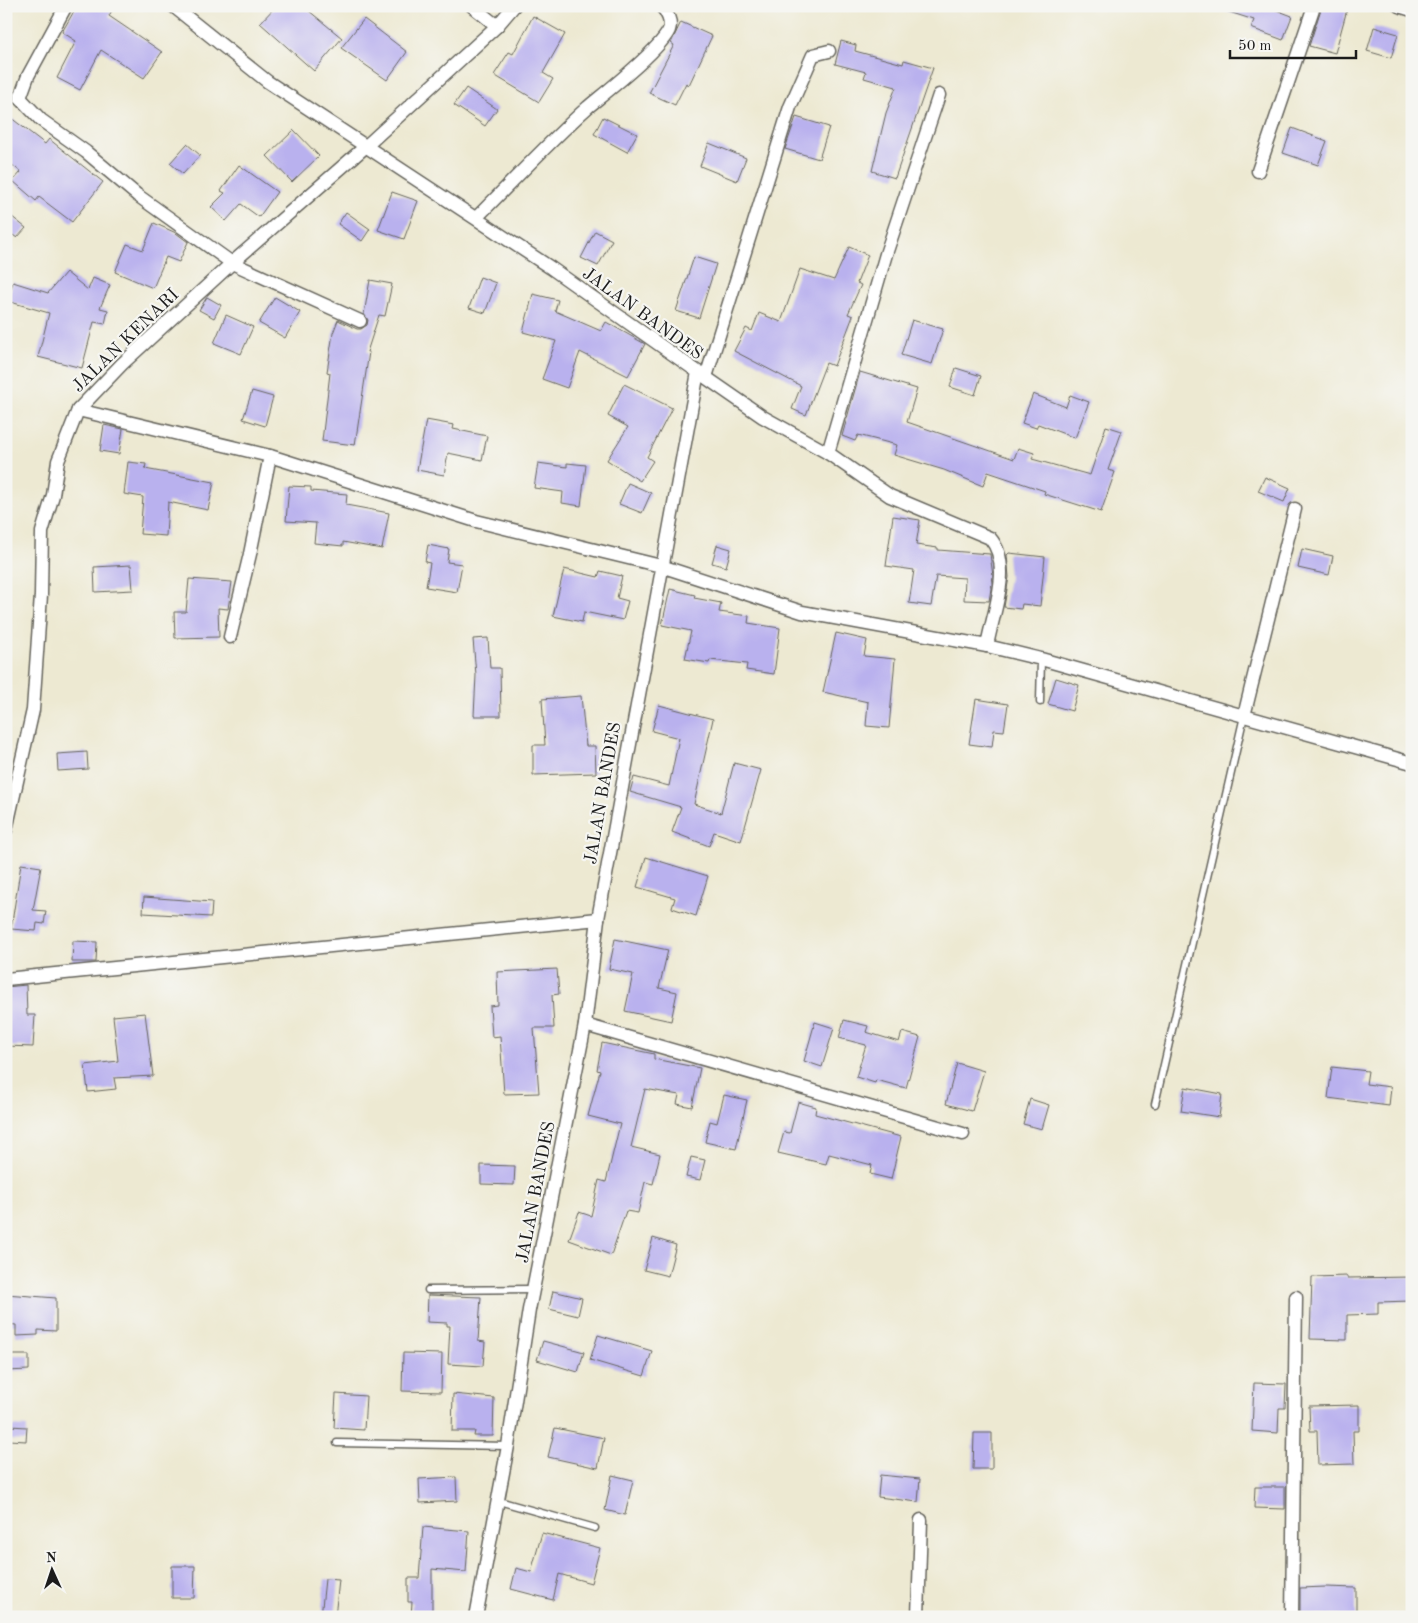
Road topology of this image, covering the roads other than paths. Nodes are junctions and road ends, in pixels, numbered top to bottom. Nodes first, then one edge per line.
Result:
1 (66, 6) edge
2 (173, 6) edge
3 (472, 6) edge
4 (514, 6) edge
5 (661, 6) edge
6 (1314, 6) edge
7 (1399, 6) edge
8 (1412, 10) edge
9 (497, 26) junction
10 (829, 51) dead end
11 (939, 95) dead end
12 (365, 147) junction
13 (1258, 171) dead end
14 (476, 218) junction
15 (232, 263) junction
16 (360, 321) dead end
17 (702, 374) junction
18 (78, 410) junction
19 (828, 453) junction
20 (270, 456) junction
21 (1295, 509) dead end
22 (661, 566) junction
23 (230, 637) dead end
24 (987, 646) junction
25 (1041, 659) junction
26 (1040, 702) dead end
27 (1244, 716) junction
28 (1412, 763) edge
29 (6, 830) edge
30 (598, 919) junction
31 (6, 979) edge
32 (585, 1025) junction
33 (1155, 1104) dead end
34 (963, 1134) dead end
35 (533, 1289) junction
36 (428, 1290) dead end
37 (1296, 1298) dead end
38 (337, 1443) dead end
39 (508, 1446) junction
40 (499, 1501) junction
41 (921, 1520) dead end
42 (595, 1528) dead end
43 (476, 1617) edge
44 (918, 1617) edge
45 (1292, 1617) edge

1 - 15 street
2 - 12 street, JALAN BANDES
3 - 9 street
4 - 9 street, JALAN KENARI
5 - 14 street
6 - 13 street
7 - 8 street
9 - 12 street, JALAN KENARI
10 - 17 street
11 - 19 street
12 - 14 street, JALAN BANDES
12 - 15 street, JALAN KENARI
14 - 17 street, JALAN BANDES
15 - 16 street
15 - 18 street, JALAN KENARI
17 - 19 street
17 - 22 street, JALAN BANDES
18 - 20 street
18 - 29 street, JALAN KENARI
19 - 24 street
20 - 22 street
20 - 23 street
21 - 27 street
22 - 24 street
22 - 30 street, JALAN BANDES
24 - 25 street
25 - 26 lane
25 - 27 street
27 - 28 street
27 - 33 lane
30 - 31 street
30 - 32 street, JALAN BANDES
32 - 34 street
32 - 35 street, JALAN BANDES
35 - 36 lane
35 - 39 street, JALAN BANDES
37 - 45 street
38 - 39 lane
39 - 40 street, JALAN BANDES
40 - 42 lane
40 - 43 street, JALAN BANDES
41 - 44 street

